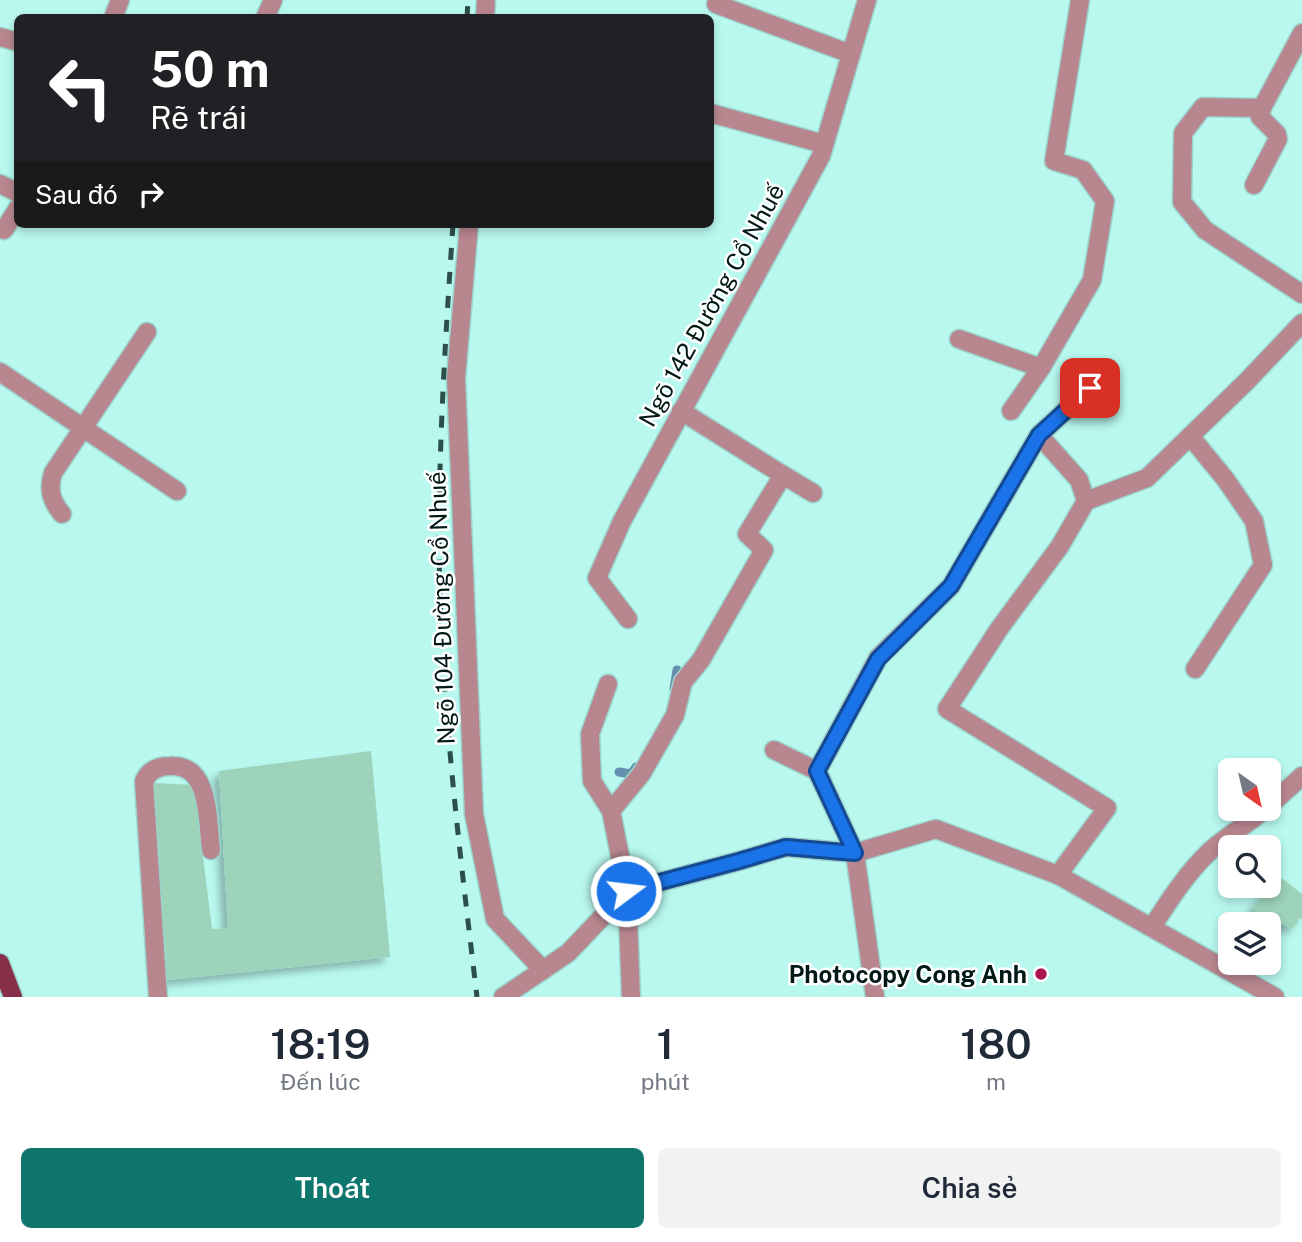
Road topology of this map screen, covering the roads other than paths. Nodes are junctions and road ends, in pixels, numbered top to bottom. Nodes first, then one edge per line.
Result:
1 (718, 0) edge
2 (867, 0) edge
3 (1080, 0) edge
4 (1300, 41) edge
5 (851, 54) junction
6 (1262, 108) junction
7 (714, 114) edge
8 (824, 144) junction
9 (1254, 185) dead end
10 (14, 214) edge
11 (469, 228) edge
12 (4, 230) dead end
13 (1302, 293) edge
14 (1302, 323) edge
15 (147, 332) dead end
16 (959, 339) dead end
17 (1041, 368) junction
18 (0, 372) edge
19 (1107, 372) dead end
20 (681, 411) junction
21 (1011, 411) dead end
22 (84, 429) junction
23 (1039, 435) junction
24 (1190, 436) junction
25 (783, 475) junction
26 (177, 491) dead end
27 (813, 494) dead end
28 (1086, 500) junction
29 (62, 514) dead end
30 (628, 619) dead end
31 (1195, 669) dead end
32 (608, 684) dead end
33 (774, 750) dead end
34 (817, 771) junction
35 (1302, 776) edge
36 (1281, 795) edge
37 (611, 811) junction
38 (1252, 821) edge
39 (211, 850) dead end
40 (855, 853) junction
41 (1058, 875) junction
42 (626, 891) junction
43 (1152, 927) junction
44 (0, 962) edge
45 (543, 970) junction
46 (13, 997) edge
47 (158, 997) edge
48 (503, 997) edge
49 (631, 997) edge
50 (875, 997) edge
51 (1275, 997) edge

1 - 5 street
2 - 5 street, Ngõ 142 Đường Cổ Nhuế
3 - 17 street
4 - 6 street
5 - 8 street, Ngõ 142 Đường Cổ Nhuế
6 - 9 street
6 - 13 street
7 - 8 street
8 - 20 street, Ngõ 142 Đường Cổ Nhuế
10 - 12 street
11 - 45 street, Ngõ 104 Đường Cổ Nhuế
14 - 24 street
15 - 22 street
16 - 17 street
17 - 21 street
18 - 22 street
19 - 23 street
20 - 25 street
20 - 30 street, Ngõ 142 Đường Cổ Nhuế
22 - 26 street
22 - 29 street
23 - 28 street
23 - 34 street
24 - 28 street
24 - 31 street
25 - 27 street
25 - 37 street
28 - 41 street
32 - 37 street
33 - 34 street
34 - 40 street
35 - 36 street
37 - 42 street
38 - 43 street
39 - 47 street
40 - 41 street
40 - 42 street
40 - 50 street
41 - 43 street
42 - 45 street
42 - 49 street
43 - 51 street
44 - 46 main road
45 - 48 street

